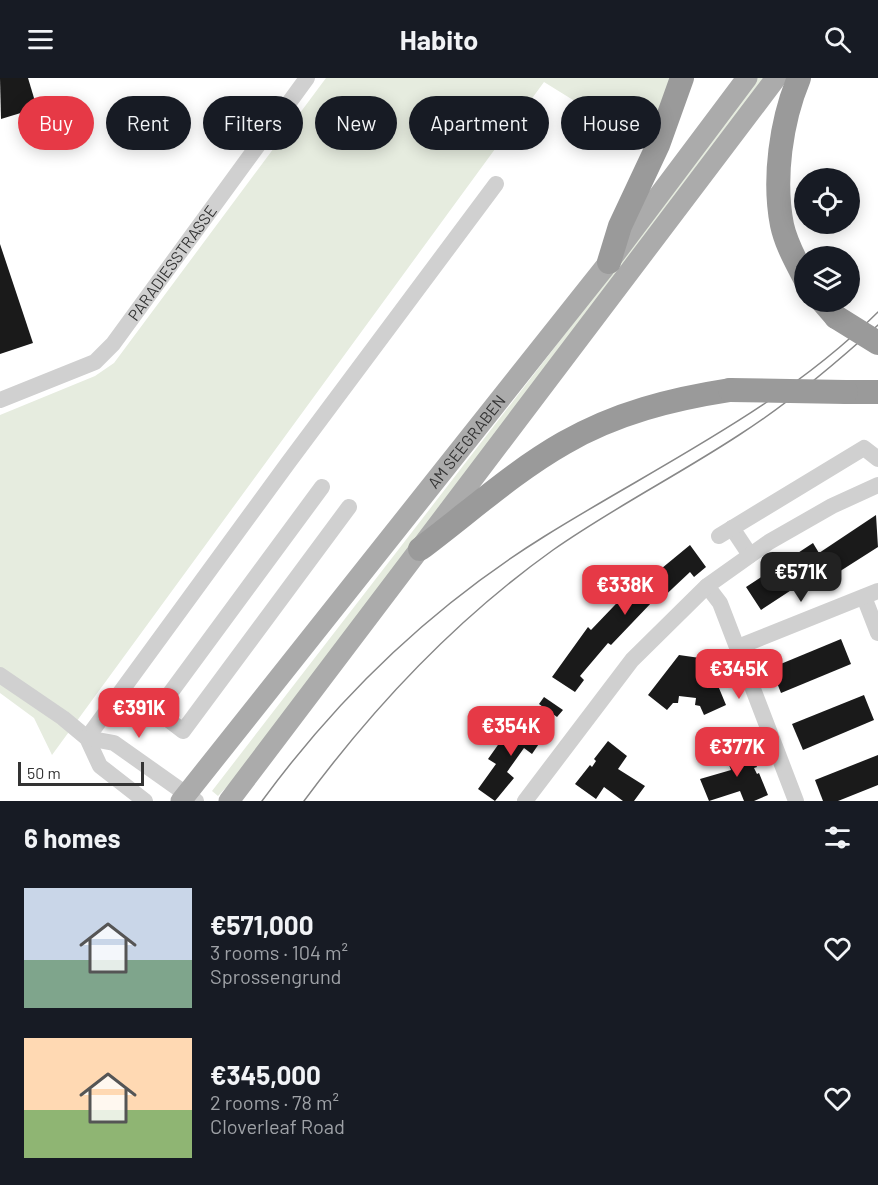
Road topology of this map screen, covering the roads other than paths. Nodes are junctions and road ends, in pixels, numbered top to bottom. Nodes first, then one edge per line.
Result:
1 (308, 78) edge
2 (681, 78) edge
3 (747, 78) edge
4 (776, 78) edge
5 (799, 78) edge
6 (496, 184) dead end
7 (794, 258) edge
8 (609, 262) junction
9 (834, 312) edge
10 (878, 343) edge
11 (878, 392) edge
12 (0, 400) edge
13 (878, 459) edge
14 (878, 485) edge
15 (322, 487) dead end
16 (349, 507) dead end
17 (420, 549) junction
18 (750, 555) junction
19 (707, 586) junction
20 (871, 594) edge
21 (878, 633) edge
22 (738, 647) junction
23 (0, 675) edge
24 (87, 738) junction
25 (188, 799) edge
26 (145, 801) edge
27 (229, 801) edge
28 (525, 801) edge
29 (796, 801) edge

1 - 12 street, PARADIESSTRASSE
2 - 8 highway
3 - 8 main road, AM SEEGRABEN
4 - 17 main road, AM SEEGRABEN
5 - 7 highway
6 - 24 street
8 - 25 main road, AM SEEGRABEN
9 - 10 highway, bridge
11 - 17 highway, bridge
13 - 18 street
14 - 18 street
15 - 16 street
17 - 27 main road, AM SEEGRABEN
18 - 19 street
19 - 22 street
19 - 28 street
20 - 21 street
20 - 22 street
22 - 29 street
23 - 24 street
24 - 25 street
24 - 26 street

